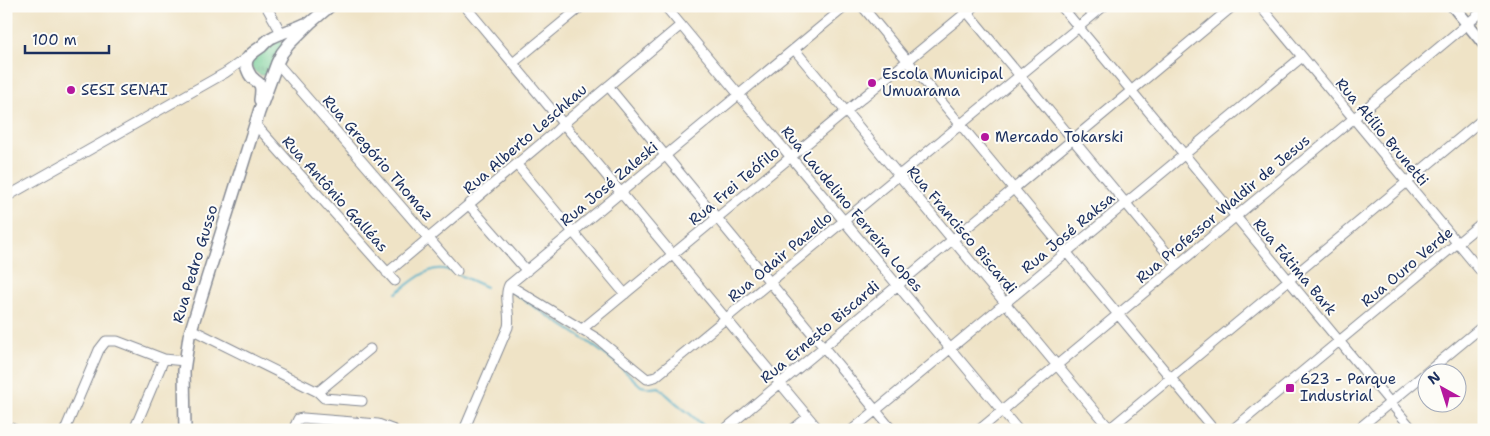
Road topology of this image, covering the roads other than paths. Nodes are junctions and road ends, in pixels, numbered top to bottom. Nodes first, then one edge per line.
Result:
1 (266, 6) edge
2 (330, 6) edge
3 (465, 6) edge
4 (582, 6) edge
5 (665, 6) edge
6 (846, 6) edge
7 (862, 6) edge
8 (1061, 6) edge
9 (1104, 6) edge
10 (1232, 6) edge
11 (1260, 6) edge
12 (1452, 6) edge
13 (968, 8) edge
14 (1484, 10) edge
15 (272, 17) junction
16 (310, 22) junction
17 (1467, 24) junction
18 (681, 25) junction
19 (1078, 28) junction
20 (282, 34) junction
21 (271, 38) junction
22 (289, 44) junction
23 (1484, 44) edge
24 (794, 49) junction
25 (249, 56) junction
26 (1302, 57) junction
27 (908, 61) junction
28 (278, 62) junction
29 (513, 64) junction
30 (225, 72) junction
31 (1020, 76) junction
32 (253, 77) junction
33 (271, 80) junction
34 (608, 86) junction
35 (1131, 91) junction
36 (739, 95) junction
37 (259, 112) junction
38 (846, 112) junction
39 (1353, 118) junction
40 (1484, 118) edge
41 (255, 124) junction
42 (563, 124) junction
43 (961, 125) junction
44 (1073, 139) junction
45 (1184, 155) junction
46 (666, 156) junction
47 (791, 157) junction
48 (517, 165) junction
49 (900, 176) junction
50 (1406, 182) junction
51 (1014, 188) junction
52 (621, 193) junction
53 (6, 197) edge
54 (1126, 203) junction
55 (468, 205) junction
56 (1236, 216) junction
57 (717, 218) junction
58 (1484, 221) edge
59 (844, 222) junction
60 (573, 232) junction
61 (429, 238) junction
62 (952, 240) junction
63 (1457, 243) junction
64 (1067, 252) junction
65 (672, 255) junction
66 (1177, 265) junction
67 (457, 271) dead end
68 (527, 271) junction
69 (387, 273) junction
70 (1484, 275) edge
71 (1288, 280) junction
72 (395, 281) dead end
73 (771, 283) junction
74 (509, 285) junction
75 (898, 285) junction
76 (625, 294) junction
77 (1005, 303) junction
78 (1118, 314) junction
79 (726, 319) junction
80 (1484, 325) edge
81 (191, 329) junction
82 (581, 330) junction
83 (1339, 341) junction
84 (824, 347) junction
85 (370, 349) dead end
86 (950, 349) junction
87 (164, 359) junction
88 (185, 361) junction
89 (1057, 365) junction
90 (1171, 378) junction
91 (780, 383) junction
92 (318, 392) junction
93 (362, 401) dead end
94 (1390, 403) junction
95 (876, 410) junction
96 (1002, 411) junction
97 (808, 417) junction
98 (6, 426) edge
99 (1109, 429) edge
100 (16, 430) edge
101 (65, 430) edge
102 (134, 430) edge
103 (184, 430) edge
104 (293, 430) edge
105 (394, 430) edge
106 (464, 430) edge
107 (724, 430) edge
108 (792, 430) edge
109 (819, 430) edge
110 (852, 430) edge
111 (892, 430) edge
112 (979, 430) edge
113 (1018, 430) edge
114 (1214, 430) edge
115 (1232, 430) edge
116 (1358, 430) edge
117 (1413, 430) edge

1 - 15 street
2 - 16 main road, Rua Pedro Gusso
3 - 29 street
4 - 29 street
5 - 18 street, Rua Laudelino Ferreira Lopes
6 - 24 street, Rua José Zaleski
7 - 27 street
8 - 19 street, Rua Fátima Bark
9 - 19 street, Rua Odair Pazello
10 - 35 street, Rua Ernesto Biscardi
11 - 26 street, Rua Atílio Brunetti
12 - 17 main road
13 - 27 street, Rua Frei Teófilo
13 - 31 street
14 - 17 street, Rua Professor Waldir de Jesus
15 - 20 street
15 - 21 street
16 - 20 main road, Rua Pedro Gusso
16 - 22 main road, Rua Pedro Gusso
17 - 23 main road
17 - 39 street, Rua Professor Waldir de Jesus
18 - 34 street, Rua Alberto Leschkau
18 - 36 street, Rua Laudelino Ferreira Lopes
19 - 31 street, Rua Odair Pazello
19 - 35 street, Rua Fátima Bark
20 - 21 main road, Rua Pedro Gusso
20 - 22 main road
21 - 25 main road, Rua Pedro Gusso
22 - 28 main road, Rua Pedro Gusso
24 - 36 street, Rua José Zaleski
24 - 38 street, Rua Francisco Biscardi
25 - 30 street
25 - 32 main road, Rua Pedro Gusso
26 - 39 street, Rua Atílio Brunetti
26 - 45 street, Rua José Raksa
27 - 38 street, Rua Frei Teófilo
27 - 43 street
28 - 33 main road, Rua Pedro Gusso
28 - 61 street, Rua Gregório Thomaz
29 - 42 street
30 - 32 street
30 - 53 street
31 - 43 street, Rua Odair Pazello
31 - 44 street
32 - 33 main road
32 - 37 main road, Rua Pedro Gusso
33 - 37 main road, Rua Pedro Gusso
34 - 42 street, Rua Alberto Leschkau
34 - 46 street
35 - 44 street, Rua Ernesto Biscardi
35 - 45 street, Rua Fátima Bark
36 - 46 street, Rua José Zaleski
36 - 47 street, Rua Laudelino Ferreira Lopes
37 - 41 main road, Rua Pedro Gusso
38 - 47 street, Rua Frei Teófilo
38 - 49 street, Rua Francisco Biscardi
39 - 50 street, Rua Atílio Brunetti
39 - 56 street, Rua Professor Waldir de Jesus
40 - 50 street
41 - 69 street, Rua Antônio Galléas
41 - 81 main road, Rua Pedro Gusso
42 - 48 street, Rua Alberto Leschkau
42 - 52 street
43 - 49 street, Rua Odair Pazello
43 - 51 street
44 - 51 street, Rua Ernesto Biscardi
44 - 54 street
45 - 54 street, Rua José Raksa
45 - 56 street, Rua Fátima Bark
46 - 52 street, Rua José Zaleski
46 - 57 street
47 - 57 street, Rua Frei Teófilo
47 - 59 street, Rua Laudelino Ferreira Lopes
48 - 55 street, Rua Alberto Leschkau
48 - 60 street
49 - 59 street, Rua Odair Pazello
49 - 62 street, Rua Francisco Biscardi
50 - 63 street, Rua Atílio Brunetti
50 - 71 street
51 - 62 street, Rua Ernesto Biscardi
51 - 64 street
52 - 60 street, Rua José Zaleski
52 - 65 street
54 - 64 street, Rua José Raksa
54 - 66 street
55 - 61 street, Rua Alberto Leschkau
55 - 68 street
56 - 66 street, Rua Professor Waldir de Jesus
56 - 71 street, Rua Fátima Bark
57 - 65 street, Rua Frei Teófilo
57 - 73 street
58 - 63 street, Rua Ouro Verde
59 - 73 street, Rua Odair Pazello
59 - 75 street, Rua Laudelino Ferreira Lopes
60 - 68 street, Rua José Zaleski
60 - 76 street
61 - 67 street, Rua Gregório Thomaz
61 - 69 street, Rua Alberto Leschkau
62 - 75 street, Rua Ernesto Biscardi
62 - 77 street, Rua Francisco Biscardi
63 - 70 street, Rua Atílio Brunetti
63 - 83 street, Rua Ouro Verde
64 - 77 street, Rua José Raksa
64 - 78 street
65 - 76 street, Rua Frei Teófilo
65 - 79 street
66 - 78 street, Rua Professor Waldir de Jesus
68 - 74 street, Rua José Zaleski
69 - 72 street, Rua Antônio Galléas
71 - 83 street, Rua Fátima Bark
71 - 90 street
73 - 79 street, Rua Odair Pazello
73 - 84 street
74 - 82 street
74 - 106 street
75 - 84 street, Rua Ernesto Biscardi
75 - 86 street, Rua Laudelino Ferreira Lopes
76 - 82 street, Rua Frei Teófilo
77 - 86 street, Rua José Raksa
77 - 89 street, Rua Francisco Biscardi
78 - 89 street, Rua Professor Waldir de Jesus
78 - 90 street
79 - 82 street, Rua Odair Pazello
79 - 91 street
80 - 94 street
81 - 88 main road, Rua Pedro Gusso
81 - 92 street
83 - 94 street, Rua Fátima Bark
83 - 115 street, Rua Ouro Verde
84 - 91 street, Rua Ernesto Biscardi
84 - 95 street
85 - 92 street
86 - 95 street, Rua José Raksa
86 - 96 street, Rua Laudelino Ferreira Lopes
87 - 88 street
87 - 101 street
87 - 102 street
88 - 103 main road, Rua Pedro Gusso
89 - 96 street, Rua Professor Waldir de Jesus
89 - 99 street, Rua Francisco Biscardi
90 - 99 street
90 - 114 street
91 - 97 street
91 - 107 street, Rua Ernesto Biscardi
92 - 93 street
94 - 116 street
94 - 117 street, Rua Fátima Bark
95 - 110 street, Rua José Raksa
95 - 111 street
96 - 112 street, Rua Professor Waldir de Jesus
96 - 113 street, Rua Laudelino Ferreira Lopes
97 - 108 street
97 - 109 street
98 - 100 street
104 - 105 street

